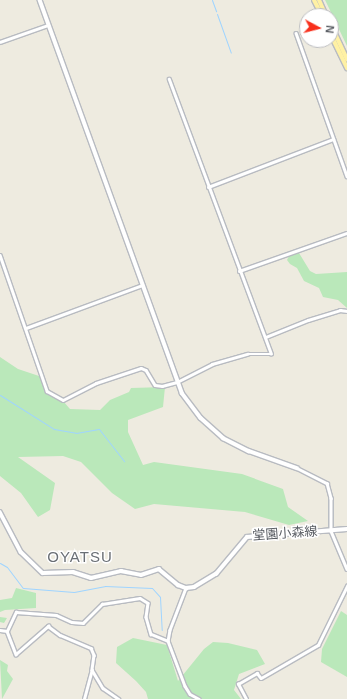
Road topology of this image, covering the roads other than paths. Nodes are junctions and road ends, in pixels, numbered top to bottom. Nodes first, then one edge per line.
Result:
1 (40, 0) edge
2 (48, 25) junction
3 (296, 33) dead end
4 (0, 42) edge
5 (339, 42) edge
6 (337, 48) edge
7 (347, 59) edge
8 (347, 68) edge
9 (169, 79) dead end
10 (334, 139) junction
11 (347, 176) edge
12 (208, 187) junction
13 (347, 232) edge
14 (0, 255) edge
15 (239, 271) junction
16 (142, 285) junction
17 (347, 312) edge
18 (26, 328) junction
19 (266, 337) junction
20 (177, 382) junction
21 (297, 468) joint
22 (0, 512) edge
23 (347, 529) edge
24 (331, 531) junction
25 (347, 569) edge
26 (347, 586) edge
27 (186, 588) junction
28 (0, 630) edge
29 (7, 631) junction
30 (168, 641) junction
31 (92, 670) junction
32 (84, 699) edge
33 (119, 699) edge
34 (199, 699) edge
35 (246, 699) edge

1 - 2 street
2 - 4 street
2 - 16 street
3 - 10 street
5 - 7 main road
6 - 8 main road
9 - 12 street
10 - 11 street
10 - 12 street
12 - 15 street
13 - 15 street
14 - 18 street
15 - 19 street
16 - 18 street
16 - 20 street
17 - 19 street
18 - 20 street
19 - 20 street
20 - 21 street
21 - 24 street
22 - 27 street
23 - 24 street, 堂園小森線
24 - 25 street
24 - 27 street, 堂園小森線
26 - 35 street
27 - 30 street
28 - 29 street
29 - 30 street
29 - 31 street
30 - 34 street
31 - 32 street
31 - 33 street

